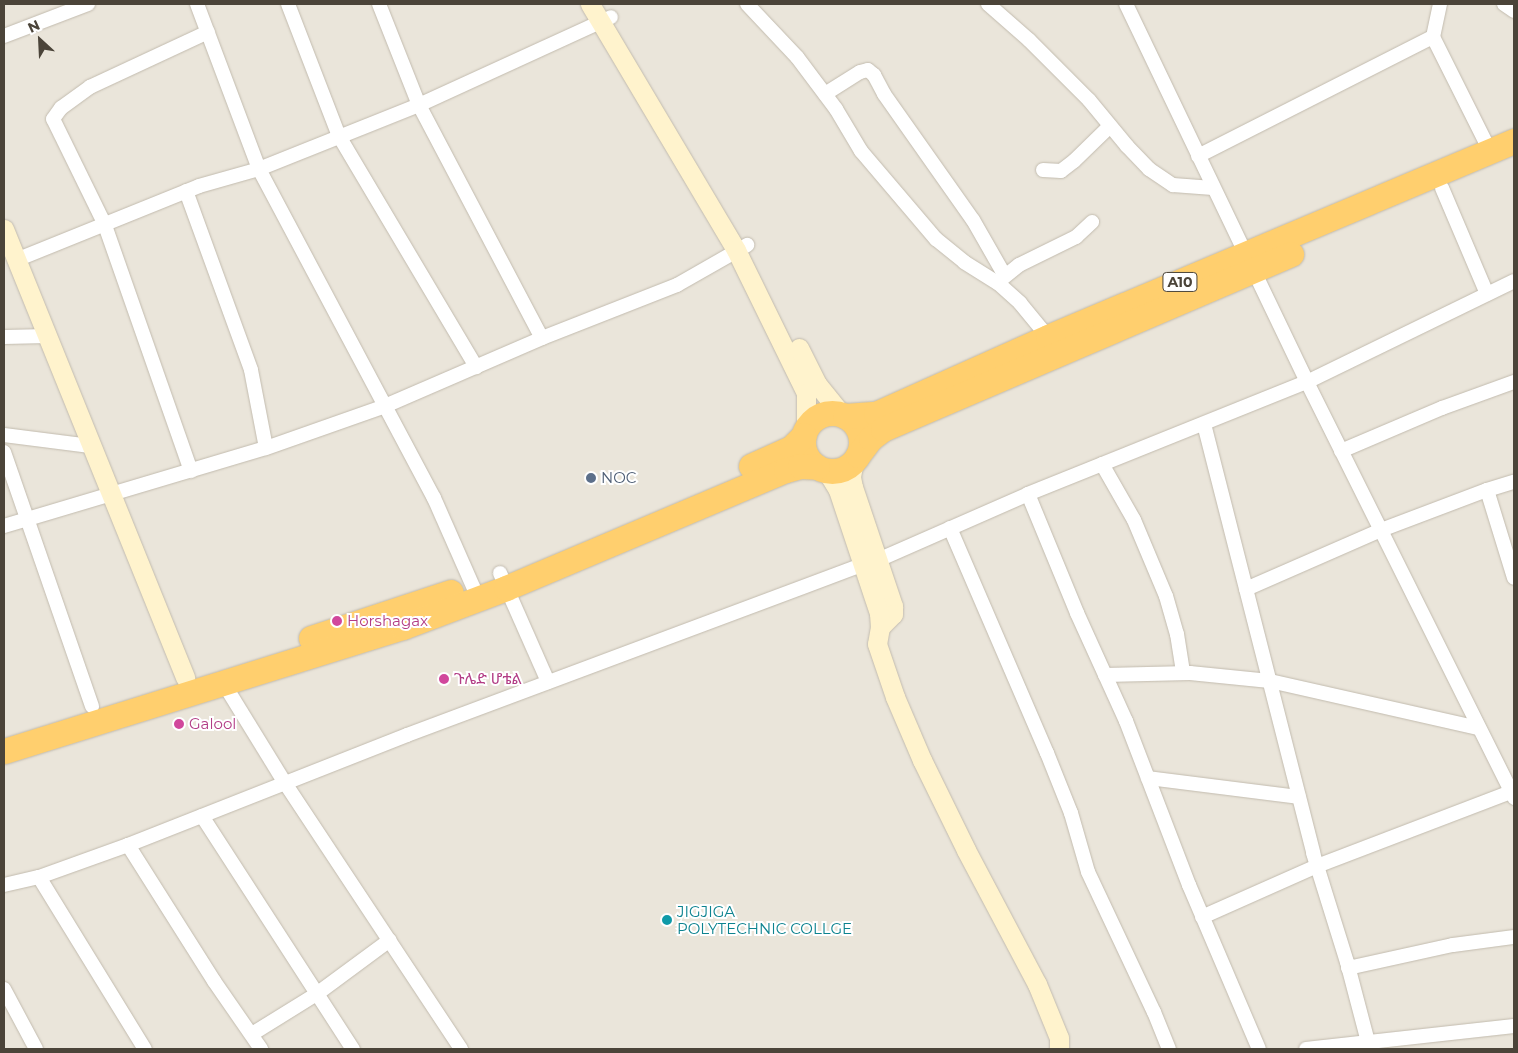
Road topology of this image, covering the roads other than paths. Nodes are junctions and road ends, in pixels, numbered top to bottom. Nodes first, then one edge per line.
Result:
1 (88, 4) edge
2 (197, 4) edge
3 (288, 4) edge
4 (379, 4) edge
5 (590, 4) edge
6 (747, 4) edge
7 (988, 4) edge
8 (1126, 4) edge
9 (1440, 4) edge
10 (1504, 4) edge
11 (1514, 11) edge
12 (605, 14) edge
13 (208, 32) junction
14 (4, 36) edge
15 (1433, 37) junction
16 (825, 94) junction
17 (419, 106) junction
18 (1110, 126) junction
19 (339, 136) junction
20 (1514, 141) edge
21 (1490, 151) junction
22 (1198, 156) junction
23 (1514, 158) edge
24 (259, 169) junction
25 (1043, 170) dead end
26 (1213, 188) junction
27 (1442, 188) junction
28 (186, 191) junction
29 (1092, 222) dead end
30 (105, 225) junction
31 (4, 229) edge
32 (741, 248) junction
33 (16, 260) junction
34 (1251, 263) junction
35 (1001, 279) junction
36 (1514, 281) edge
37 (1487, 294) junction
38 (48, 336) junction
39 (1048, 337) junction
40 (4, 338) edge
41 (542, 338) junction
42 (476, 367) junction
43 (1307, 382) junction
44 (1514, 382) edge
45 (385, 406) junction
46 (843, 415) junction
47 (1204, 424) junction
48 (805, 432) junction
49 (4, 435) edge
50 (90, 446) junction
51 (266, 448) junction
52 (1341, 451) junction
53 (4, 452) edge
54 (856, 458) junction
55 (1102, 464) junction
56 (821, 468) junction
57 (191, 471) junction
58 (1514, 482) edge
59 (1487, 490) junction
60 (1028, 494) junction
61 (111, 495) junction
62 (28, 519) junction
63 (4, 526) edge
64 (950, 528) junction
65 (1381, 530) junction
66 (870, 563) junction
67 (1514, 578) edge
68 (503, 581) junction
69 (1246, 589) junction
70 (476, 592) junction
71 (1183, 673) junction
72 (1105, 675) junction
73 (185, 678) junction
74 (1270, 681) junction
75 (548, 682) junction
76 (224, 684) junction
77 (92, 706) junction
78 (1480, 728) junction
79 (4, 734) edge
80 (4, 751) edge
81 (1148, 778) junction
82 (286, 783) junction
83 (1513, 795) edge
84 (1299, 797) junction
85 (202, 816) junction
86 (128, 845) junction
87 (1317, 866) junction
88 (39, 877) junction
89 (4, 885) edge
90 (1202, 917) junction
91 (1514, 937) edge
92 (390, 940) junction
93 (1348, 968) junction
94 (4, 990) edge
95 (318, 993) junction
96 (1514, 1026) edge
97 (252, 1034) junction
98 (1363, 1045) edge
99 (36, 1049) edge
100 (145, 1049) edge
101 (261, 1049) edge
102 (353, 1049) edge
103 (461, 1049) edge
104 (1058, 1049) edge
105 (1168, 1049) edge
106 (1259, 1049) edge
107 (1306, 1049) edge

1 - 14 street
2 - 13 street
3 - 19 street
4 - 17 street
5 - 12 street
6 - 16 street
7 - 18 street
8 - 22 street
9 - 15 street
10 - 11 street
12 - 17 street
12 - 32 street
13 - 24 street
13 - 30 street
15 - 21 street
15 - 22 street
16 - 35 street
16 - 35 street
17 - 19 street
17 - 41 street
18 - 25 street
18 - 26 street
19 - 24 street
19 - 42 street
20 - 21 highway, A10
21 - 34 highway, A10
22 - 26 street
23 - 27 highway, A10
24 - 28 street
24 - 45 street
26 - 34 street
27 - 34 highway, A10
27 - 37 street
28 - 30 street
28 - 51 street
29 - 35 street
30 - 33 street
30 - 57 street
31 - 33 street
32 - 41 street
32 - 46 street
32 - 48 street
33 - 38 street
34 - 39 highway, A10
34 - 43 street
34 - 54 highway, A10
35 - 39 street
36 - 37 street
37 - 43 street
38 - 40 street
38 - 50 street
39 - 46 highway, A10
41 - 42 street
42 - 45 street
43 - 47 street
43 - 52 street
44 - 52 street
45 - 51 street
45 - 70 street
46 - 48 highway, A10
46 - 54 highway
47 - 55 street
47 - 69 street
48 - 56 highway
48 - 68 highway, A10
49 - 50 street
50 - 61 street
51 - 57 street
52 - 65 street
53 - 62 street
54 - 56 highway, A10
54 - 66 street
55 - 60 street
55 - 71 street
56 - 66 street
56 - 68 highway, A10
57 - 61 street
58 - 59 street
59 - 65 street
59 - 67 street
60 - 64 street
60 - 72 street
61 - 62 street
61 - 73 street
62 - 63 street
62 - 77 street
64 - 66 street
64 - 105 street
65 - 69 street
65 - 78 street
66 - 75 street
66 - 104 street
68 - 70 highway, A10
68 - 75 street
69 - 74 street
70 - 73 highway, A10
70 - 76 highway, A10
71 - 72 street
71 - 74 street
72 - 81 street
73 - 77 highway, A10
74 - 78 street
74 - 84 street
75 - 82 street
76 - 80 highway, A10
76 - 82 street
77 - 79 highway, A10
78 - 83 street
81 - 84 street
81 - 90 street
82 - 85 street
82 - 92 street
83 - 87 street
84 - 87 street
85 - 86 street
85 - 95 street
86 - 88 street
86 - 97 street
87 - 90 street
87 - 93 street
88 - 89 street
88 - 100 street
90 - 106 street
91 - 93 street
92 - 95 street
92 - 103 street
93 - 98 street
94 - 99 street
95 - 97 street
95 - 102 street
96 - 98 street
97 - 101 street
98 - 107 street

